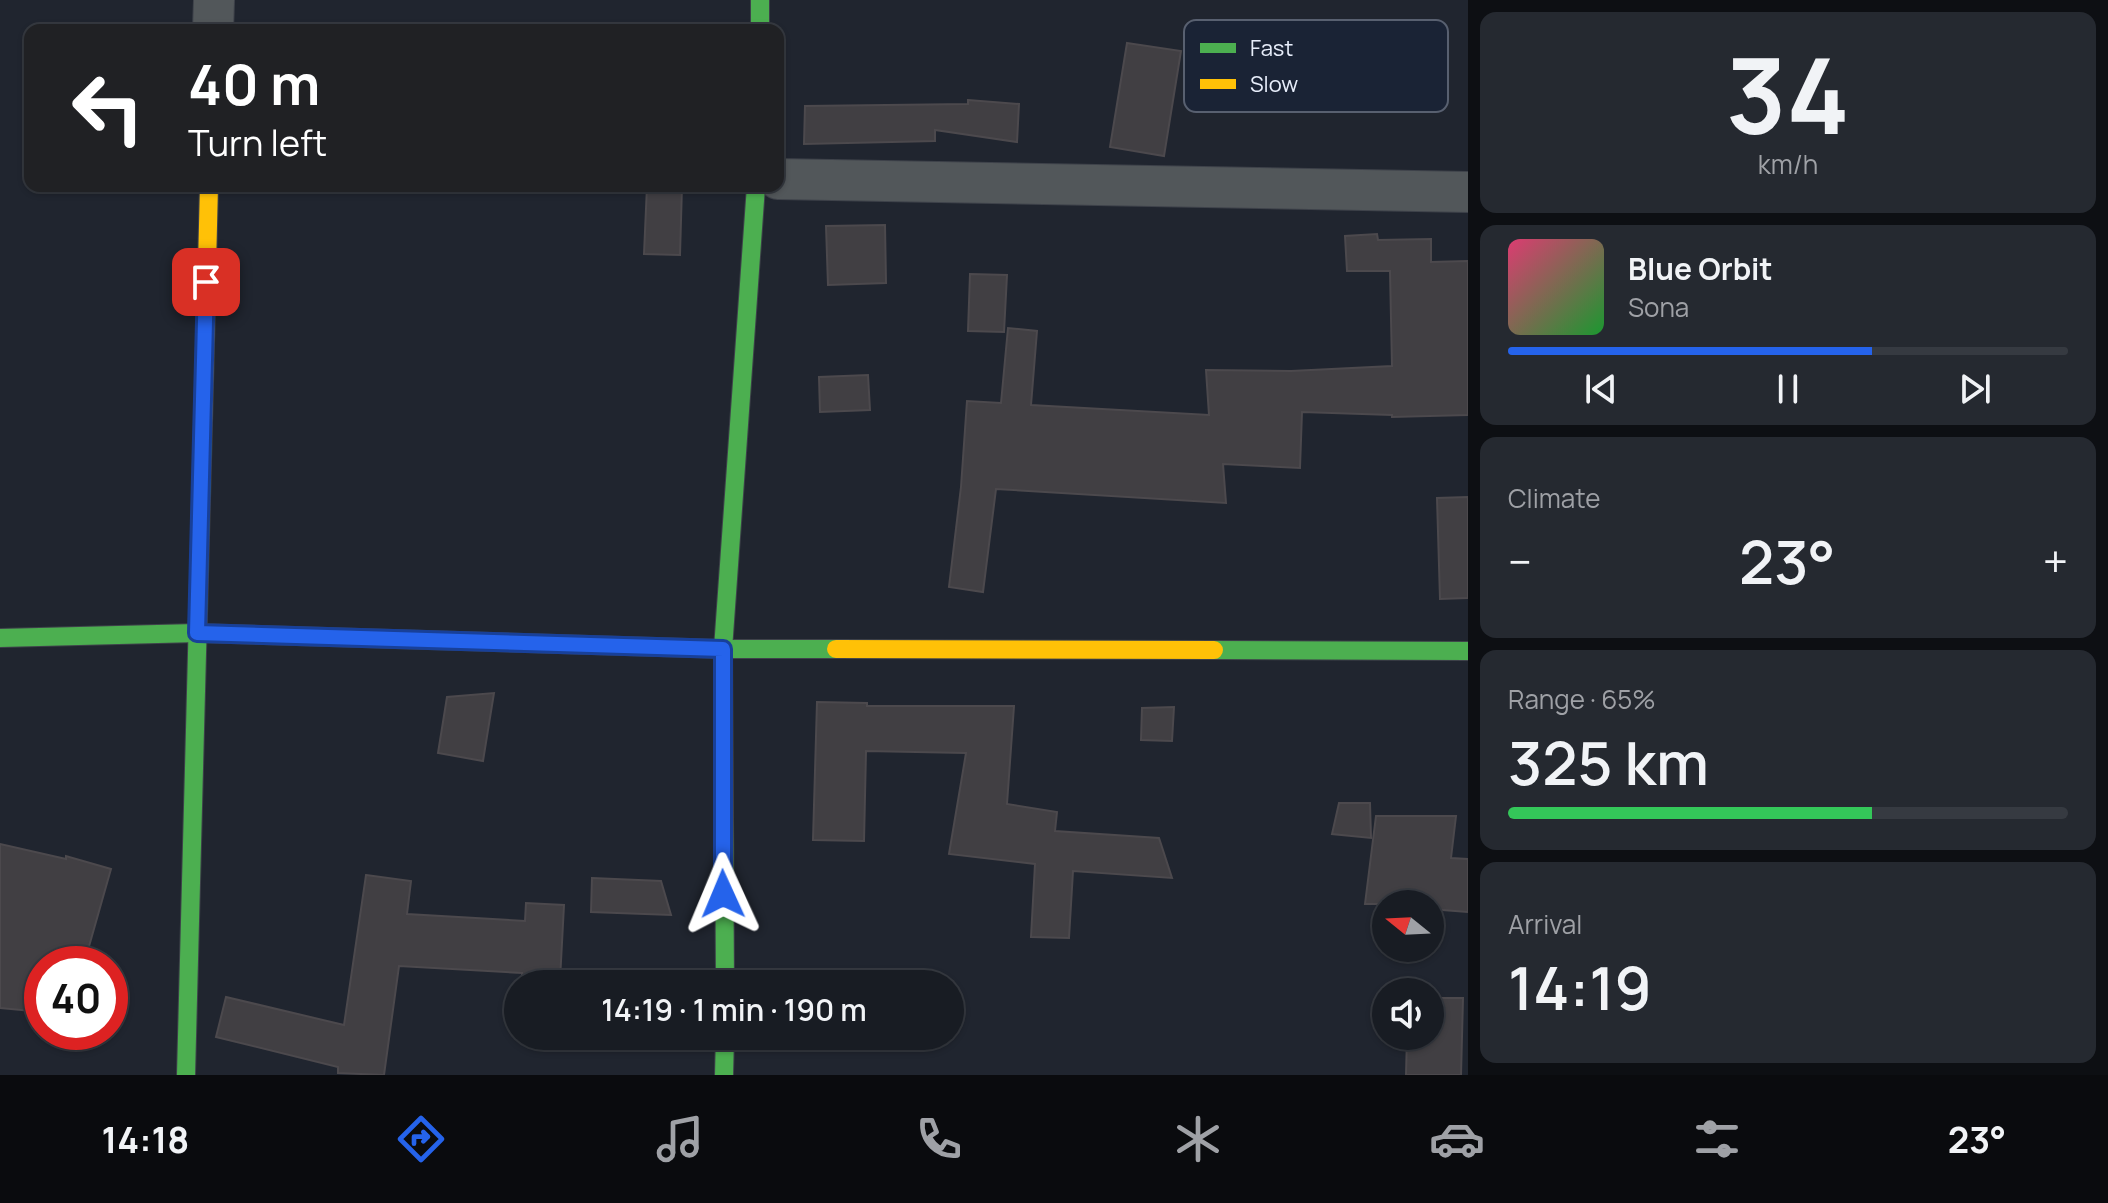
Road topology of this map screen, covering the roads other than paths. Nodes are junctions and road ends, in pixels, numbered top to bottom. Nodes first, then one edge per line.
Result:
1 (214, 0) edge
2 (760, 0) edge
3 (213, 24) edge
4 (760, 24) edge
5 (784, 179) edge
6 (209, 192) edge
7 (756, 192) edge
8 (1468, 192) edge
9 (197, 633) junction
10 (0, 638) edge
11 (723, 649) junction
12 (1468, 651) edge
13 (725, 970) edge
14 (725, 1050) edge
15 (186, 1075) edge
16 (724, 1075) edge

1 - 3 street
2 - 4 street
5 - 8 street
6 - 9 street
7 - 11 street
9 - 10 street
9 - 11 street
9 - 15 street
11 - 12 street
11 - 13 street
14 - 16 street

